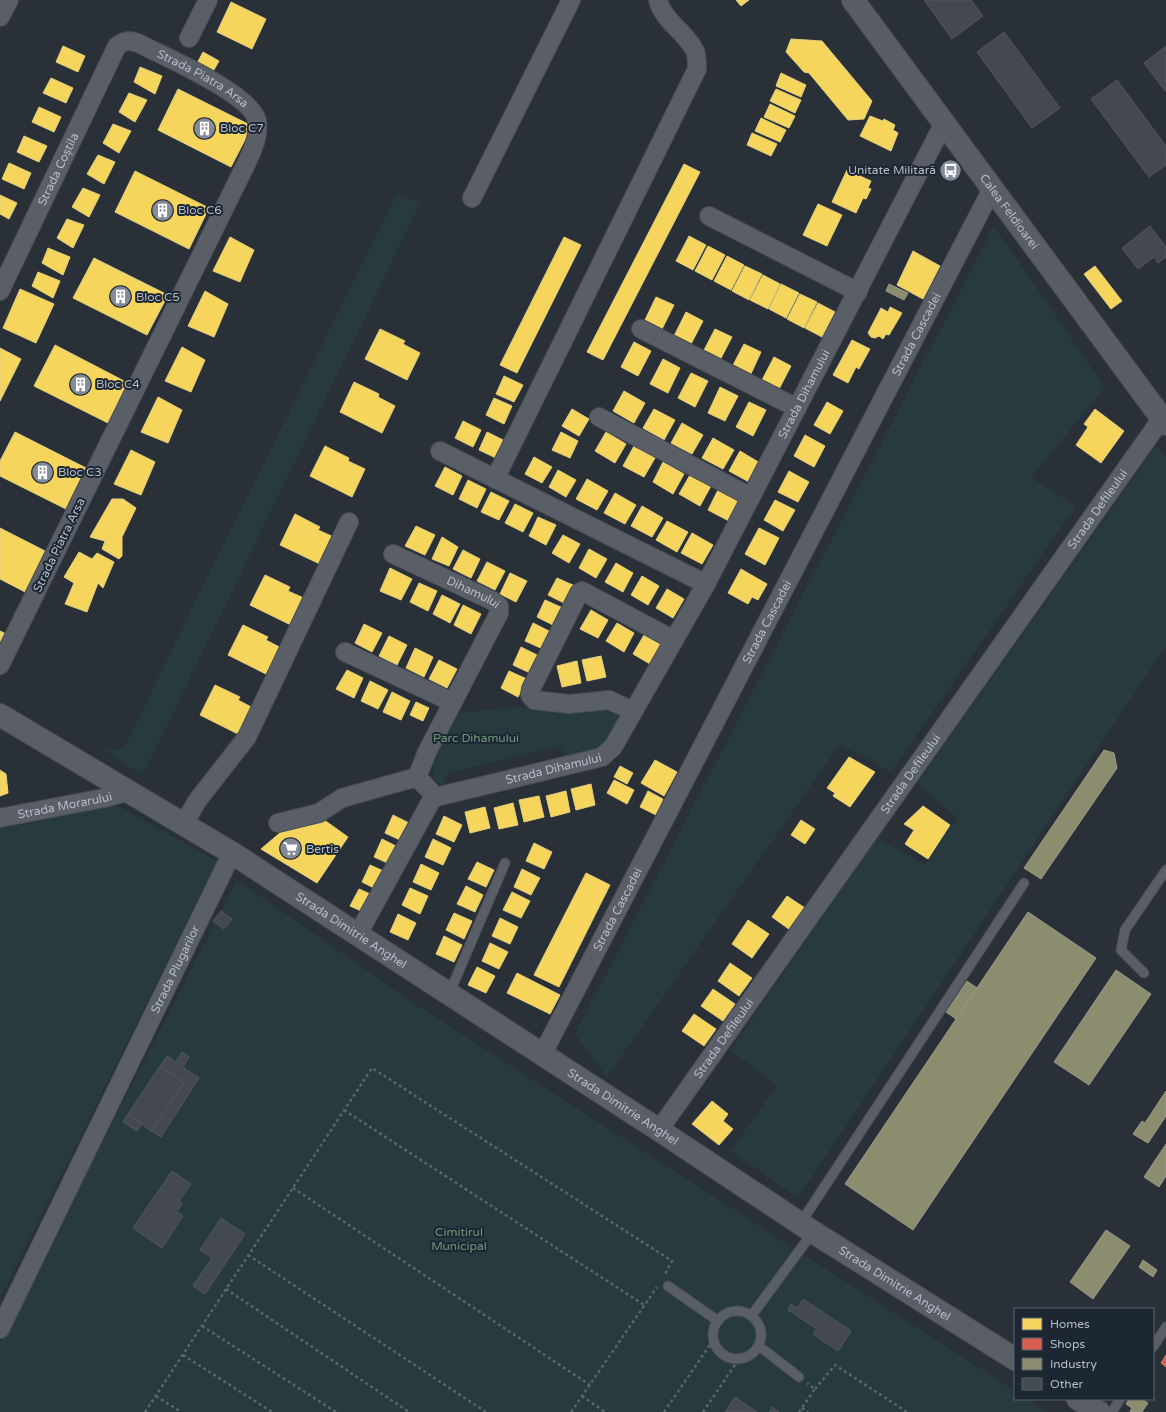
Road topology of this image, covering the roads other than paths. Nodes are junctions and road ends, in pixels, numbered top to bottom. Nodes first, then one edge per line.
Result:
1 (8, 0) edge
2 (208, 0) edge
3 (571, 0) edge
4 (658, 0) edge
5 (853, 0) edge
6 (0, 17) edge
7 (189, 38) dead end
8 (117, 46) joint
9 (944, 123) junction
10 (992, 189) junction
11 (472, 198) dead end
12 (709, 216) dead end
13 (0, 291) edge
14 (858, 292) junction
15 (641, 329) dead end
16 (797, 408) junction
17 (599, 417) dead end
18 (1164, 421) edge
19 (440, 452) dead end
20 (495, 479) junction
21 (751, 497) junction
22 (350, 522) dead end
23 (393, 554) dead end
24 (706, 584) junction
25 (674, 640) junction
26 (345, 652) dead end
27 (0, 665) edge
28 (452, 702) junction
29 (633, 711) junction
30 (0, 715) edge
31 (417, 777) junction
32 (130, 792) junction
33 (436, 797) junction
34 (0, 818) edge
35 (278, 823) dead end
36 (184, 824) junction
37 (232, 852) junction
38 (505, 863) dead end
39 (1166, 870) edge
40 (1024, 883) dead end
41 (358, 934) junction
42 (1144, 973) dead end
43 (449, 995) junction
44 (542, 1055) junction
45 (659, 1130) junction
46 (806, 1228) junction
47 (668, 1286) dead end
48 (752, 1316) junction
49 (718, 1321) junction
50 (1166, 1327) edge
51 (0, 1329) edge
52 (1154, 1345) edge
53 (759, 1346) junction
54 (1014, 1358) edge
55 (799, 1377) road end
56 (1080, 1400) edge
57 (1119, 1400) edge
58 (1099, 1412) edge
59 (1112, 1412) edge

1 - 6 street
2 - 7 street
3 - 11 street
4 - 20 street
5 - 9 main road, Calea Feldioarei
8 - 13 street, Strada Coștila
8 - 27 street, Strada Piatra Arsa
9 - 10 main road, Calea Feldioarei
9 - 14 street, Strada Dihamului
10 - 18 main road, Calea Feldioarei
10 - 44 street, Strada Cascadei
12 - 14 street
14 - 16 street, Strada Dihamului
15 - 16 street
16 - 21 street, Strada Dihamului
17 - 21 street
18 - 45 street, Strada Defileului
19 - 20 street
20 - 24 street
21 - 24 street, Strada Dihamului
22 - 36 street
23 - 28 street, Dihamului
24 - 25 street, Strada Dihamului
25 - 29 street, Strada Dihamului
25 - 29 street
26 - 28 street
28 - 31 street, Dihamului
29 - 33 street, Strada Dihamului
30 - 32 street
31 - 33 street
31 - 35 street
32 - 34 street, Strada Morarului
32 - 36 street
33 - 41 street
36 - 37 street
37 - 41 street, Strada Dimitrie Anghel
37 - 51 street, Strada Plugarilor
38 - 43 lane
39 - 42 lane
40 - 46 lane
41 - 43 street, Strada Dimitrie Anghel
43 - 44 street, Strada Dimitrie Anghel
44 - 45 street, Strada Dimitrie Anghel
45 - 46 street, Strada Dimitrie Anghel
46 - 48 lane
46 - 54 street, Strada Dimitrie Anghel
47 - 49 lane
48 - 49 lane
48 - 53 lane
49 - 53 lane
50 - 52 lane
53 - 55 lane
56 - 58 street
57 - 59 lane

